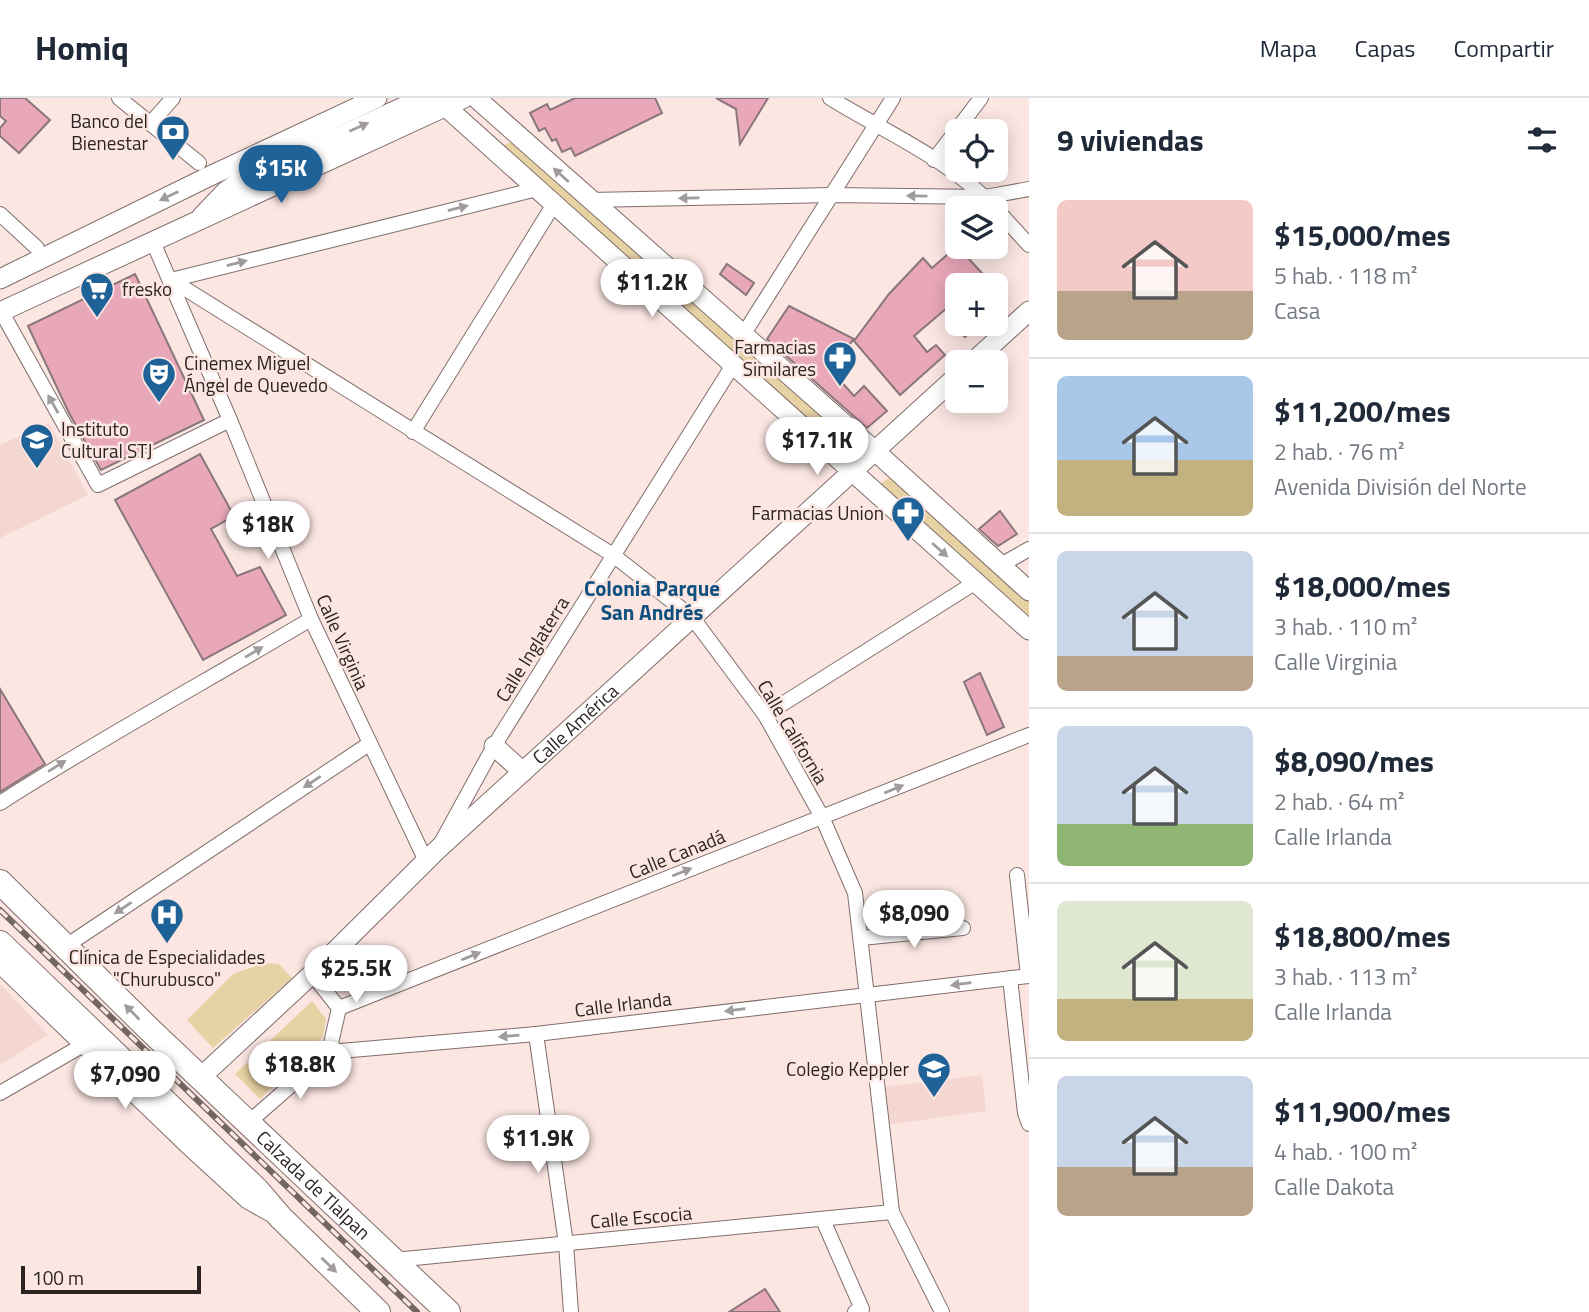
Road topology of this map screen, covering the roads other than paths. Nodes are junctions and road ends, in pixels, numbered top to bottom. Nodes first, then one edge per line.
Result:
1 (120, 98) edge
2 (173, 98) edge
3 (377, 98) edge
4 (423, 98) edge
5 (464, 98) edge
6 (476, 98) edge
7 (830, 98) edge
8 (893, 98) edge
9 (981, 98) edge
10 (442, 101) edge
11 (150, 124) junction
12 (876, 126) junction
13 (934, 160) junction
14 (199, 163) dead end
15 (537, 188) junction
16 (1029, 189) edge
17 (832, 195) junction
18 (945, 196) edge
19 (984, 196) edge
20 (990, 196) edge
21 (590, 200) junction
22 (554, 204) junction
23 (0, 214) edge
24 (126, 217) junction
25 (197, 222) junction
26 (1008, 223) edge
27 (153, 242) junction
28 (1029, 245) edge
29 (37, 248) junction
30 (115, 259) junction
31 (0, 266) edge
32 (0, 279) edge
33 (171, 280) junction
34 (0, 298) edge
35 (1029, 311) edge
36 (0, 312) edge
37 (743, 335) junction
38 (986, 350) edge
39 (733, 365) junction
40 (945, 387) edge
41 (230, 419) junction
42 (413, 432) junction
43 (875, 451) junction
44 (852, 472) junction
45 (1029, 548) edge
46 (613, 555) junction
47 (1001, 565) junction
48 (976, 582) junction
49 (1029, 591) edge
50 (692, 617) junction
51 (311, 619) junction
52 (1029, 630) edge
53 (765, 715) junction
54 (1029, 735) edge
55 (369, 744) junction
56 (494, 746) junction
57 (523, 772) junction
58 (0, 803) edge
59 (822, 817) junction
60 (431, 856) junction
61 (1017, 875) dead end
62 (0, 882) edge
63 (963, 928) dead end
64 (861, 938) junction
65 (0, 943) edge
66 (66, 946) junction
67 (0, 963) edge
68 (312, 974) junction
69 (1028, 976) edge
70 (1010, 978) junction
71 (867, 995) junction
72 (339, 1008) junction
73 (536, 1034) junction
74 (85, 1044) junction
75 (330, 1052) junction
76 (200, 1078) junction
77 (0, 1093) edge
78 (248, 1124) junction
79 (1029, 1124) edge
80 (892, 1212) junction
81 (281, 1217) junction
82 (823, 1220) junction
83 (566, 1244) junction
84 (394, 1260) junction
85 (378, 1312) edge
86 (448, 1312) edge
87 (571, 1312) edge
88 (855, 1312) edge
89 (942, 1312) edge

1 - 11 street
2 - 11 street
3 -> 24 main road
25 -> 4 main road
5 - 10 main road
21 -> 6 main road
7 - 12 street
8 - 12 street
9 - 13 street
10 - 15 main road
10 - 25 main road
11 - 14 street
12 - 13 street
12 - 17 street
13 - 19 street
15 - 22 main road
33 -> 15 street
16 - 20 street
18 -> 17 street
17 -> 21 street
17 - 37 street
21 - 37 main road
22 - 39 main road
22 - 42 street
23 - 29 street
24 - 29 main road
24 - 32 main road
25 - 27 main road
26 - 28 street
27 - 30 main road
27 - 33 street, Calle Virginia
29 - 31 main road
30 - 34 main road
30 - 36 main road
33 - 41 street, Calle Virginia
33 - 42 street, Calle California
35 - 38 main road
41 -> 36 street
37 - 43 main road
39 - 44 main road
39 - 46 street, Calle Inglaterra
40 - 43 main road, Calle América
41 - 51 street, Calle Virginia
42 - 46 street, Calle California
43 - 44 main road, Calle América
43 - 47 main road
44 -> 48 main road
44 - 50 main road, Calle América
45 - 47 street
46 - 50 street, Calle California
46 - 56 street, Calle Inglaterra
47 - 49 main road
48 - 52 main road
48 - 53 street
50 - 53 street, Calle California
50 - 57 main road, Calle América
51 - 55 street, Calle Virginia
58 -> 51 street
53 - 59 street, Calle California
59 -> 54 street, Calle Canadá
55 - 60 street, Calle Virginia
55 -> 66 street
56 - 57 main road
56 - 60 street, Calle Inglaterra
57 - 60 main road, Calle América
59 - 64 street, Calle California
72 -> 59 street, Calle Canadá
60 - 68 main road, Calle América
61 - 69 street
62 - 66 highway, Calzada de Tlalpan
63 - 64 street
64 - 71 street, Calle California
65 - 81 highway
76 -> 66 highway, Calzada de Tlalpan
67 - 74 main road
68 - 72 street
68 - 76 main road, Calle América
69 - 70 street, Calle Irlanda
70 -> 71 street, Calle Irlanda
70 - 79 street
71 -> 73 street, Calle Irlanda
71 - 80 street, Calle California
72 - 75 street
73 -> 75 street, Calle Irlanda
73 - 83 street
74 - 77 street
74 - 81 main road
75 - 78 street
76 - 78 highway, Calzada de Tlalpan
78 - 84 highway, Calzada de Tlalpan
80 - 82 street, Calle Escocia
80 - 89 street, Calle California
81 -> 85 highway
82 - 83 street, Calle Escocia
82 - 88 street
83 - 84 street, Calle Escocia
83 - 87 street
84 - 86 highway, Calzada de Tlalpan

